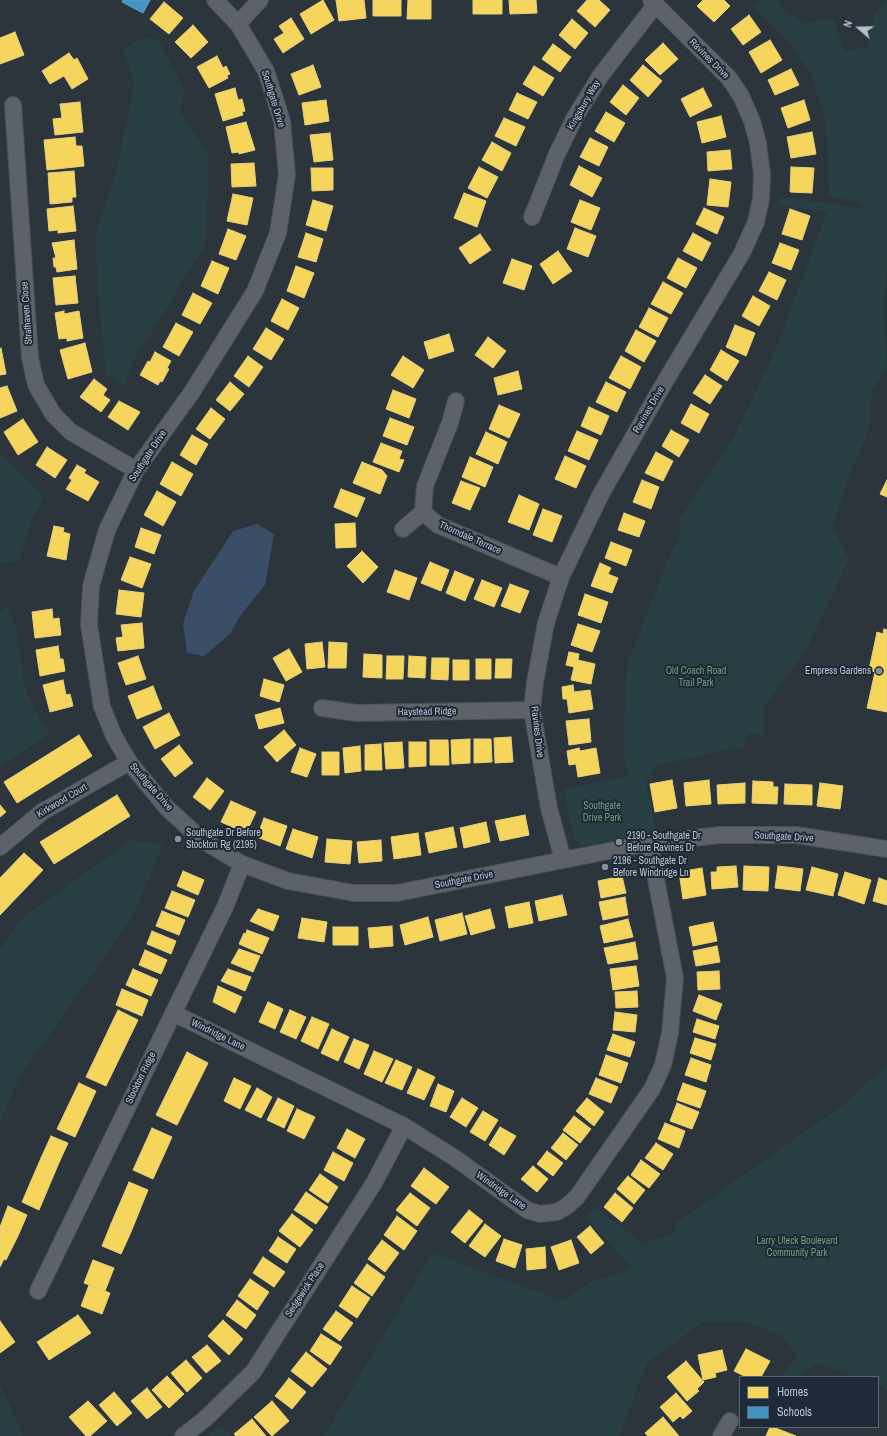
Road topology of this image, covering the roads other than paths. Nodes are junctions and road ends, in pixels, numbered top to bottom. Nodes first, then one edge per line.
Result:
1 (215, 0) edge
2 (260, 0) edge
3 (654, 2) edge
4 (238, 24) junction
5 (13, 105) dead end
6 (532, 217) dead end
7 (456, 401) dead end
8 (136, 470) junction
9 (423, 512) junction
10 (403, 529) dead end
11 (562, 577) junction
12 (322, 708) dead end
13 (532, 710) junction
14 (129, 762) junction
15 (649, 844) junction
16 (0, 847) edge
17 (887, 849) edge
18 (563, 860) junction
19 (242, 864) junction
20 (173, 1013) junction
21 (404, 1126) junction
22 (38, 1291) dead end
23 (730, 1421) dead end
24 (183, 1436) edge
25 (721, 1436) edge

1 - 4 street, Southgate Drive
2 - 4 street
3 - 6 street, Kingsbury Way
3 - 11 street, Ravines Drive
4 - 8 street, Southgate Drive
5 - 8 street, Strathaven Close
7 - 9 street
8 - 14 street, Southgate Drive
9 - 10 street
9 - 11 street, Thorndale Terrace
11 - 13 street, Ravines Drive
12 - 13 street, Haystead Ridge
13 - 18 street, Ravines Drive
14 - 16 street, Kirkwood Court
14 - 19 street, Southgate Drive
15 - 17 street, Southgate Drive
15 - 18 street, Southgate Drive
15 - 21 street, Windridge Lane
18 - 19 street, Southgate Drive
19 - 20 street, Stockton Ridge
20 - 21 street, Windridge Lane
20 - 22 street, Stockton Ridge
21 - 24 street, Sedgewick Place
23 - 25 street

